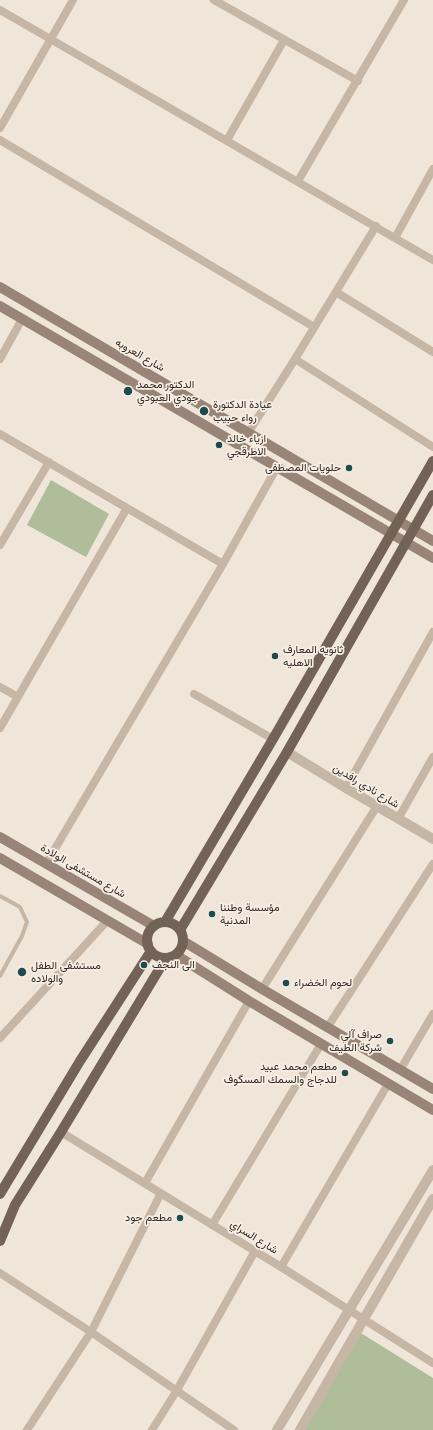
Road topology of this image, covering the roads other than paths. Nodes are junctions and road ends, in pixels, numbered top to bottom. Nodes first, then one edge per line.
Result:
1 (73, 0) edge
2 (214, 0) edge
3 (404, 0) edge
4 (0, 10) edge
5 (50, 38) junction
6 (284, 40) junction
7 (358, 81) junction
8 (0, 128) edge
9 (0, 140) edge
10 (227, 140) junction
11 (433, 169) edge
12 (298, 181) junction
13 (376, 226) junction
14 (395, 238) junction
15 (433, 260) edge
16 (0, 287) edge
17 (336, 292) junction
18 (0, 306) edge
19 (22, 319) junction
20 (314, 327) junction
21 (433, 352) edge
22 (295, 358) junction
23 (0, 359) edge
24 (248, 433) junction
25 (0, 434) edge
26 (433, 448) edge
27 (433, 460) edge
28 (49, 462) junction
29 (276, 468) junction
30 (433, 495) edge
31 (127, 508) junction
32 (398, 522) junction
33 (412, 530) junction
34 (390, 534) junction
35 (433, 541) edge
36 (406, 542) junction
37 (0, 545) edge
38 (433, 558) edge
39 (223, 564) junction
40 (433, 632) edge
41 (0, 687) edge
42 (194, 694) dead end
43 (18, 697) junction
44 (0, 728) edge
45 (273, 739) junction
46 (287, 752) junction
47 (433, 757) edge
48 (346, 788) junction
49 (377, 806) junction
50 (398, 819) junction
51 (0, 837) edge
52 (433, 839) edge
53 (0, 858) edge
54 (46, 864) junction
55 (433, 864) edge
56 (0, 896) edge
57 (107, 921) junction
58 (165, 922) junction
59 (154, 926) junction
60 (180, 930) junction
61 (183, 941) junction
62 (149, 947) junction
63 (171, 957) junction
64 (0, 976) edge
65 (262, 989) junction
66 (249, 1001) junction
67 (433, 1014) edge
68 (328, 1028) junction
69 (0, 1038) edge
70 (321, 1044) junction
71 (400, 1070) junction
72 (388, 1084) junction
73 (433, 1089) edge
74 (433, 1110) edge
75 (62, 1132) junction
76 (433, 1170) edge
77 (145, 1183) junction
78 (161, 1193) junction
79 (0, 1194) edge
80 (433, 1199) edge
81 (14, 1205) junction
82 (0, 1225) edge
83 (212, 1225) junction
84 (0, 1241) edge
85 (255, 1251) junction
86 (281, 1267) junction
87 (0, 1274) edge
88 (350, 1310) junction
89 (363, 1319) junction
90 (91, 1332) junction
91 (433, 1364) edge
92 (177, 1390) junction
93 (27, 1430) edge
94 (152, 1430) edge
95 (234, 1430) edge
96 (277, 1430) edge
97 (300, 1430) edge

1 - 5 street
2 - 6 street
3 - 7 street
4 - 5 street
5 - 8 street
5 - 10 street
6 - 7 street
6 - 10 street
7 - 12 street
9 - 20 street
10 - 12 street
11 - 14 street
12 - 13 street
13 - 14 street
13 - 17 street
14 - 15 street
16 - 24 main road, شارع العروبه
17 - 20 street
17 - 21 street
18 - 19 main road
19 - 23 street
19 - 29 main road
20 - 22 street
22 - 24 street
22 - 26 street
24 - 32 main road, شارع العروبه
25 - 28 street
27 - 32 main road
28 - 31 street
28 - 37 street
29 - 34 main road
29 - 39 street
30 - 33 main road
31 - 39 street
31 - 43 street
32 - 33 main road, شارع العروبه
32 - 34 main road
33 - 35 main road, شارع العروبه
33 - 36 main road
34 - 36 main road
34 - 45 main road
36 - 38 main road
36 - 46 main road
39 - 54 street
40 - 48 street
41 - 43 street
42 - 45 street
43 - 44 street
45 - 58 main road
46 - 48 street, شارع نادي رافدين
46 - 60 main road
47 - 50 street
48 - 49 street, شارع نادي رافدين
49 - 50 street, شارع نادي رافدين
49 - 65 street
50 - 52 street, شارع نادي رافدين
51 - 54 main road, شارع مستشفى الولادة
53 - 57 main road
54 - 59 main road, شارع مستشفى الولادة
55 - 68 street
56 - 64 lane
57 - 62 main road
57 - 69 street
58 - 59 main road
58 - 60 main road
59 - 62 main road
60 - 61 main road
61 - 63 main road
61 - 65 main road
62 - 63 main road
62 - 79 main road
63 - 66 main road
63 - 75 main road
65 - 68 main road
66 - 70 main road
66 - 77 street
67 - 71 street
68 - 71 main road
70 - 72 main road
70 - 83 street
71 - 73 main road
72 - 74 main road
72 - 86 street
75 - 77 street, شارع السراي
75 - 81 main road
76 - 88 street
77 - 78 street, شارع السراي
78 - 83 street, شارع السراي
78 - 90 street
80 - 89 street
81 - 82 main road
81 - 84 main road
83 - 85 street, شارع السراي
85 - 86 street, شارع السراي
85 - 92 street
86 - 88 street, شارع السراي
87 - 90 street
88 - 89 street, شارع السراي
88 - 96 street
89 - 91 street, شارع السراي
89 - 97 street
90 - 92 street
90 - 93 street
92 - 94 street
92 - 95 street

